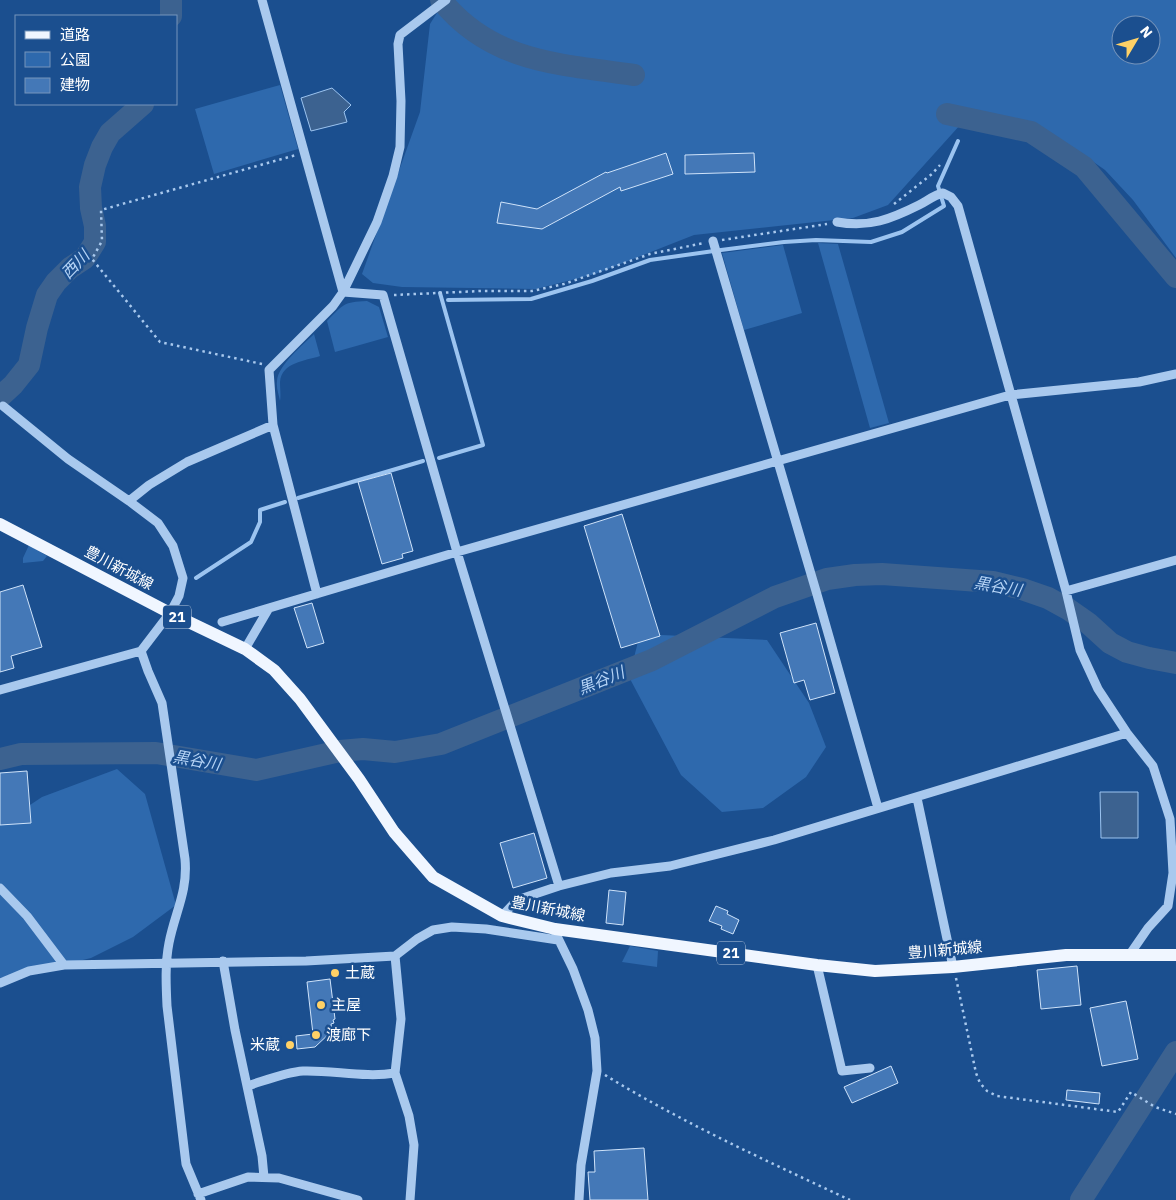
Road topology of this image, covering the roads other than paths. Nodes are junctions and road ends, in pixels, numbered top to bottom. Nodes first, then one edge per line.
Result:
1 (262, 0) edge
2 (446, 0) edge
3 (837, 222) dead end
4 (713, 241) road end
5 (344, 292) junction
6 (1176, 374) edge
7 (1010, 395) junction
8 (3, 406) dead end
9 (273, 425) junction
10 (777, 461) junction
11 (129, 501) junction
12 (0, 524) edge
13 (457, 552) junction
14 (1176, 560) edge
15 (1066, 591) junction
16 (317, 594) junction
17 (269, 608) junction
18 (170, 613) junction
19 (222, 622) dead end
20 (245, 649) junction
21 (141, 651) junction
22 (0, 690) edge
23 (1127, 733) junction
24 (917, 798) junction
25 (878, 808) junction
26 (559, 886) junction
27 (0, 888) edge
28 (502, 916) junction
29 (556, 934) junction
30 (1130, 954) junction
31 (1176, 955) edge
32 (394, 956) junction
33 (223, 961) junction
34 (167, 962) junction
35 (64, 965) junction
36 (817, 965) junction
37 (953, 967) junction
38 (0, 983) edge
39 (870, 1068) dead end
40 (395, 1073) junction
41 (247, 1086) junction
42 (264, 1177) junction
43 (200, 1197) edge
44 (358, 1200) edge
45 (410, 1200) edge
46 (579, 1200) edge

1 - 5 street
2 - 5 street
3 - 7 street
4 - 10 street
5 - 9 street
5 - 13 street
6 - 7 street
7 - 10 street
7 - 15 street
8 - 11 street
9 - 11 street
9 - 16 street
10 - 13 street
10 - 25 street
11 - 18 street
12 - 18 main road, 豊川新城線 / 21
13 - 16 street
13 - 26 street
14 - 15 street
15 - 23 street
16 - 17 street
17 - 19 street
17 - 20 street
18 - 20 main road, 豊川新城線 / 21
18 - 21 street
20 - 28 main road, 豊川新城線 / 21
21 - 22 street
21 - 34 street
23 - 24 street
23 - 30 street
24 - 25 street
24 - 37 street
25 - 26 street
26 - 28 street
27 - 35 street
28 - 29 main road, 豊川新城線 / 21
29 - 32 street
29 - 36 main road, 豊川新城線 / 21
29 - 46 street
30 - 31 main road, 豊川新城線 / 21
30 - 37 main road, 豊川新城線 / 21
32 - 33 street
32 - 40 street
33 - 34 street
33 - 41 street
34 - 35 street
34 - 43 street
35 - 38 street
36 - 37 main road, 豊川新城線 / 21
36 - 39 street
40 - 41 street
40 - 45 street
41 - 42 street
42 - 43 street
42 - 44 street

